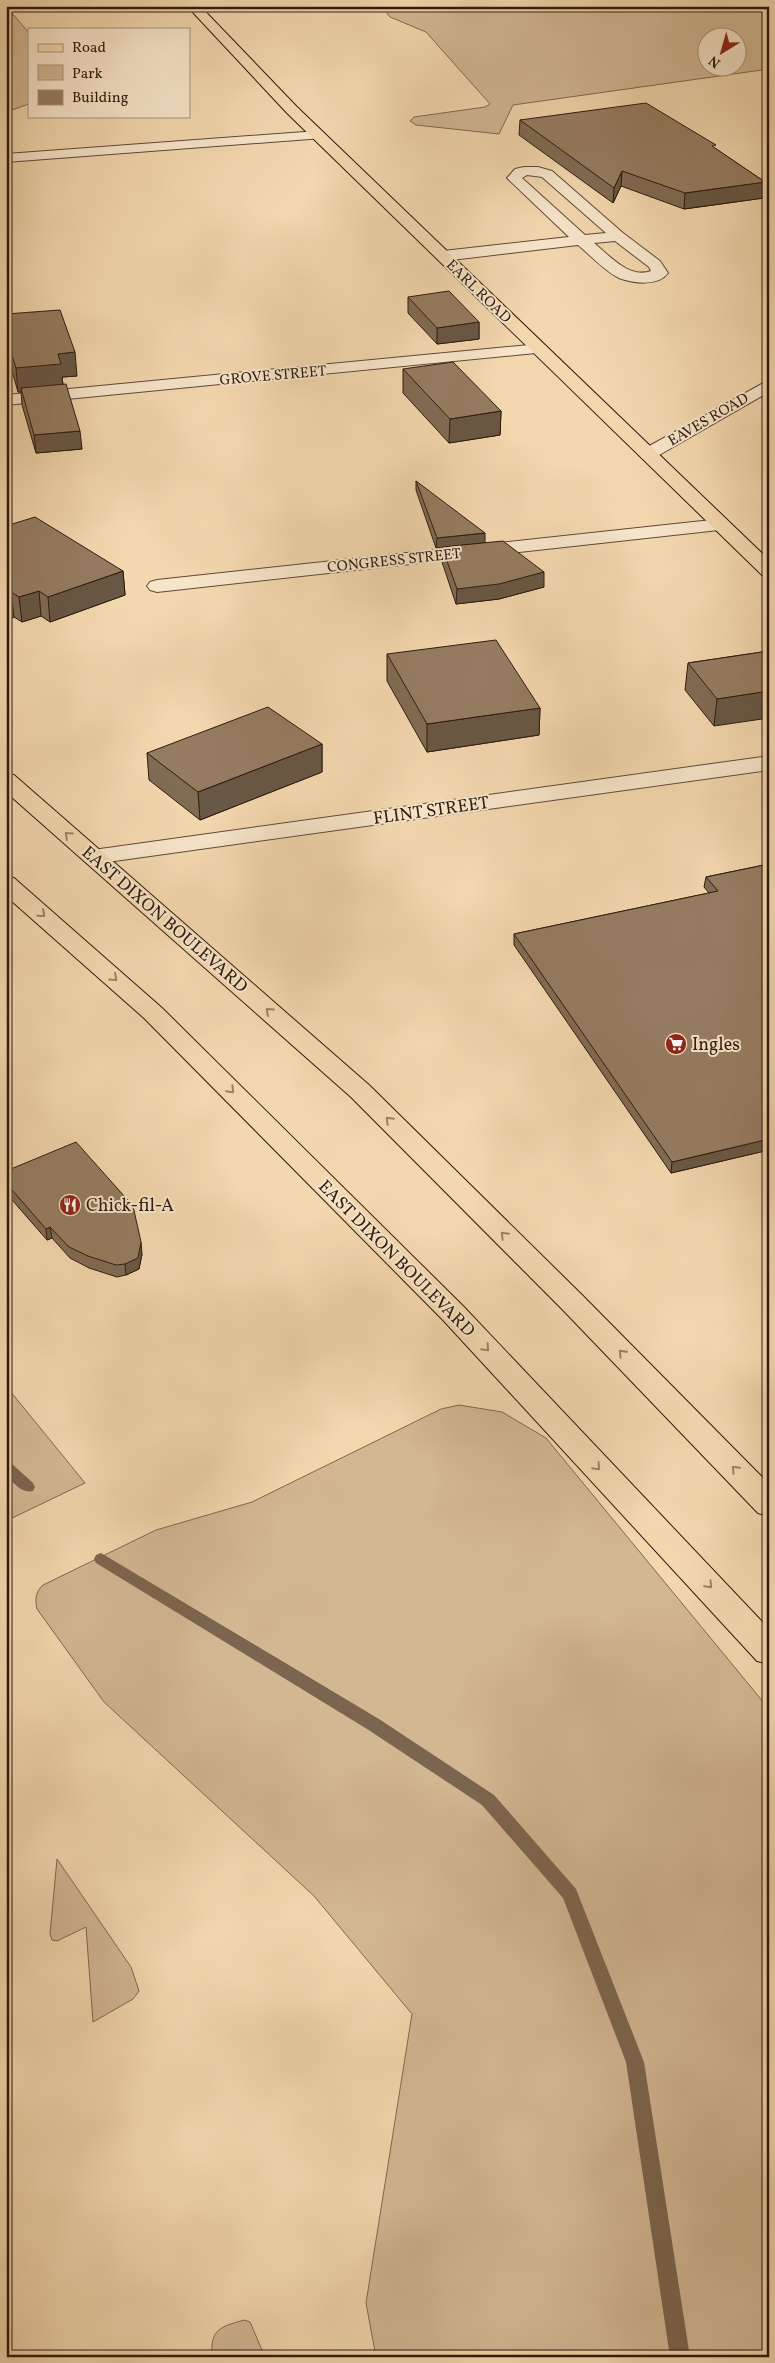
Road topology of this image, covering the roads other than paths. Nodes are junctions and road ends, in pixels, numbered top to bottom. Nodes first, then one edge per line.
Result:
1 (193, 6) edge
2 (318, 135) junction
3 (6, 158) edge
4 (618, 236) junction
5 (581, 240) junction
6 (443, 256) junction
7 (540, 349) junction
8 (769, 385) edge
9 (6, 400) edge
10 (648, 454) junction
11 (721, 525) junction
12 (769, 571) edge
13 (157, 586) dead end
14 (769, 763) edge
15 (6, 780) edge
16 (92, 857) junction
17 (6, 883) edge
18 (769, 1504) edge
19 (769, 1651) edge

1 - 2 main road, EARL ROAD
2 - 3 street
2 - 6 main road, EARL ROAD
4 - 5 street
4 - 5 street
4 - 5 street
5 - 6 street
6 - 7 main road, EARL ROAD
7 - 9 street, GROVE STREET
7 - 10 main road, EARL ROAD
8 - 10 street, EAVES ROAD
10 - 11 main road, EARL ROAD
11 - 12 main road, EARL ROAD
11 - 13 street, CONGRESS STREET
14 - 16 street, FLINT STREET
16 -> 15 main road, EAST DIXON BOULEVARD
18 -> 16 main road, EAST DIXON BOULEVARD
17 -> 19 main road, EAST DIXON BOULEVARD

